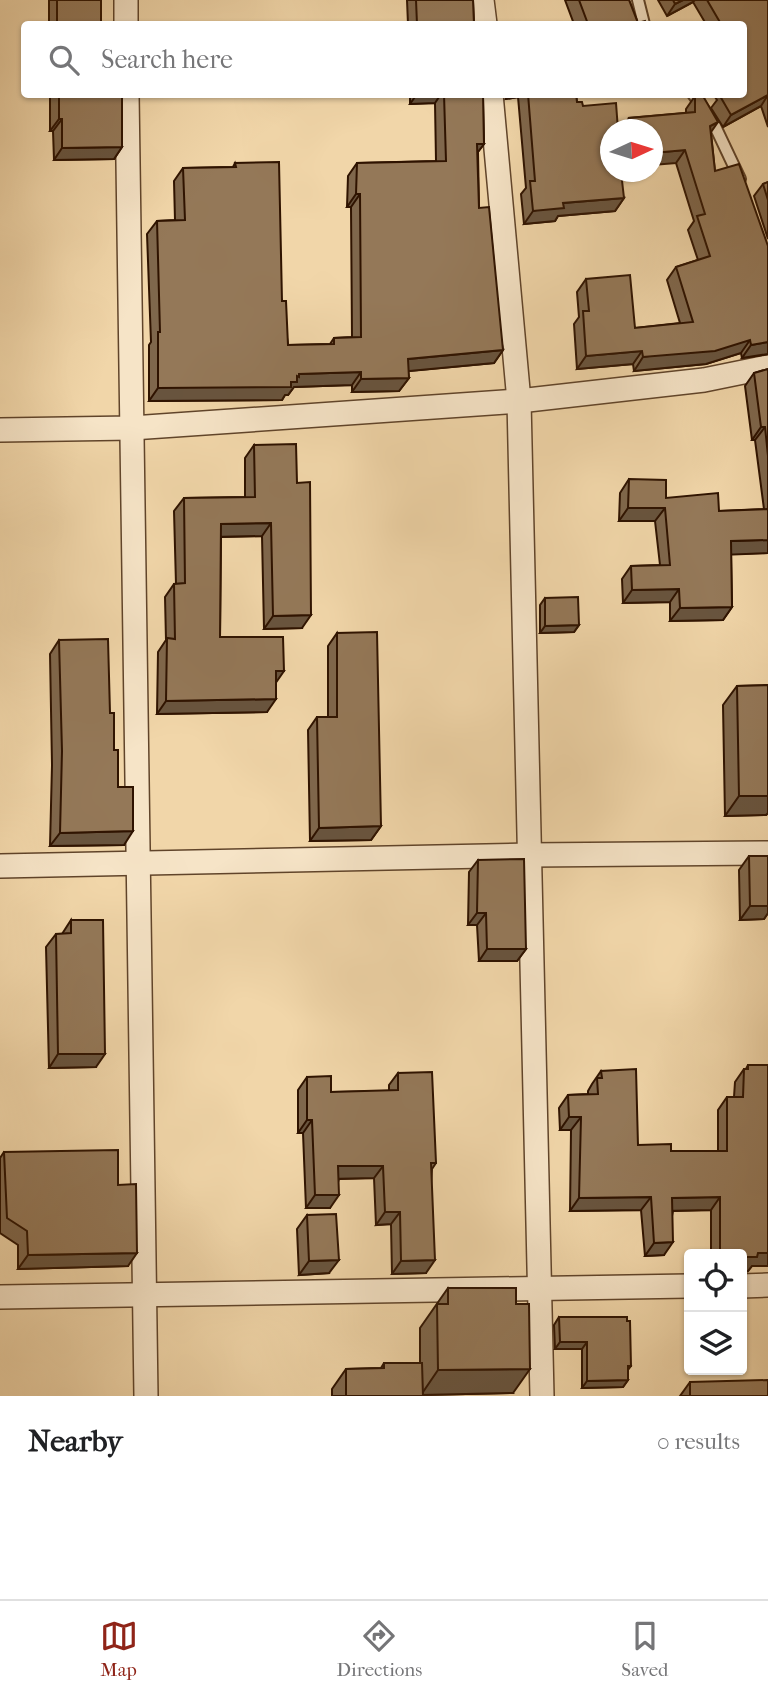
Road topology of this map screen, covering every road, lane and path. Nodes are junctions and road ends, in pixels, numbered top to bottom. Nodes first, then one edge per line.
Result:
1 (126, 0) edge
2 (482, 0) edge
3 (638, 0) edge
4 (127, 21) edge
5 (485, 21) edge
6 (643, 21) edge
7 (128, 98) edge
8 (491, 98) edge
9 (696, 98) edge
10 (747, 194) edge
11 (768, 367) edge
12 (519, 401) junction
13 (132, 428) junction
14 (0, 430) edge
15 (768, 853) edge
16 (529, 855) junction
17 (138, 865) junction
18 (0, 866) edge
19 (768, 1285) edge
20 (684, 1286) edge
21 (747, 1286) edge
22 (539, 1288) junction
23 (145, 1296) junction
24 (0, 1297) edge
25 (146, 1396) edge
26 (542, 1396) edge

1 - 4 street
2 - 5 street
3 - 6 lane
7 - 13 street
8 - 12 street
9 - 10 lane
11 - 12 street
12 - 13 street
12 - 16 street
13 - 14 street
13 - 17 street
15 - 16 street
16 - 17 street
16 - 22 street
17 - 18 street
17 - 23 street
19 - 21 street
20 - 22 street
22 - 23 street
22 - 26 street
23 - 24 street
23 - 25 street

